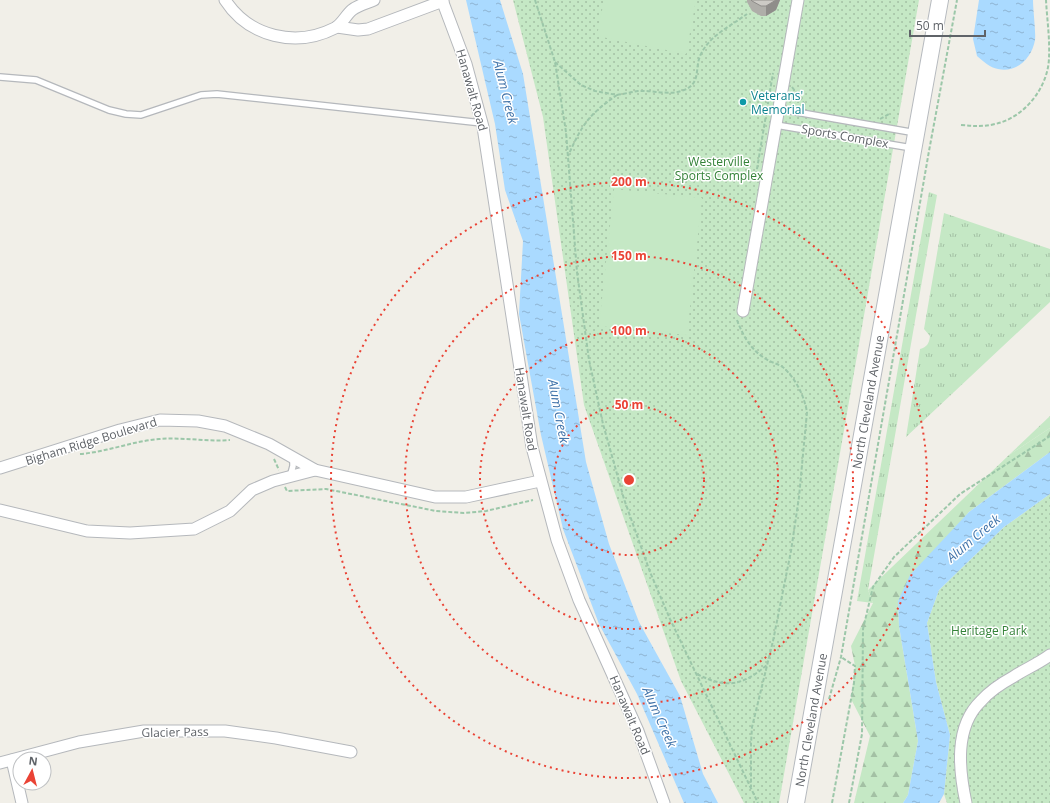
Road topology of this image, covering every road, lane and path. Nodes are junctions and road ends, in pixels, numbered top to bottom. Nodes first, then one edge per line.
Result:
1 (225, 0) edge
2 (374, 0) edge
3 (443, 0) edge
4 (535, 0) edge
5 (798, 0) edge
6 (940, 0) edge
7 (957, 0) edge
8 (1046, 0) edge
9 (747, 14) dead end
10 (337, 27) junction
11 (555, 62) junction
12 (0, 77) edge
13 (772, 84) dead end
14 (783, 86) junction
15 (617, 95) junction
16 (807, 108) dead end
17 (779, 109) junction
18 (889, 114) dead end
19 (879, 120) dead end
20 (482, 123) junction
21 (776, 125) junction
22 (961, 125) dead end
23 (915, 140) junction
24 (568, 158) junction
25 (740, 313) joint
26 (1050, 436) edge
27 (237, 441) dead end
28 (77, 454) dead end
29 (271, 457) dead end
30 (293, 457) junction
31 (0, 468) edge
32 (278, 469) dead end
33 (315, 470) junction
34 (290, 477) junction
35 (540, 481) junction
36 (0, 510) edge
37 (1050, 655) edge
38 (841, 657) junction
39 (767, 665) junction
40 (696, 673) junction
41 (822, 699) junction
42 (46, 751) edge
43 (351, 752) dead end
44 (12, 760) edge
45 (0, 763) edge
46 (752, 788) junction
47 (19, 791) edge
48 (22, 803) edge
49 (664, 803) edge
50 (758, 803) edge
51 (796, 803) edge
52 (832, 803) edge
53 (850, 803) edge
54 (966, 803) edge

1 - 10 street
2 - 10 street
3 - 10 street
3 - 20 street, Hanawalt Road
4 - 11 path
5 - 14 street
6 - 23 main road, North Cleveland Avenue
7 - 38 path
8 - 22 path
9 - 15 path
11 - 15 path
11 - 24 path
12 - 20 lane
13 - 14 path
14 - 16 path
14 - 17 street
15 - 24 path
17 - 21 street
17 - 23 lane, Sports Complex
18 - 19 path
20 - 35 street, Hanawalt Road
21 - 23 lane, Sports Complex
21 - 25 street
23 - 41 main road, North Cleveland Avenue
24 - 40 path
25 - 39 path
26 - 53 path
27 - 28 path
29 - 32 path
30 - 31 street, Bigham Ridge Boulevard
30 - 33 street, Bigham Ridge Boulevard
30 - 34 lane
33 - 34 street, Bigham Ridge Boulevard
33 - 35 street, Bigham Ridge Boulevard
34 - 36 street, Bigham Ridge Boulevard
35 - 49 street, Hanawalt Road
37 - 54 street
38 - 41 path
38 - 52 path
39 - 40 path
39 - 46 path
40 - 46 path
41 - 51 main road, North Cleveland Avenue
42 - 43 street, Glacier Pass
44 - 45 street, Glacier Pass
46 - 50 path
47 - 48 street

